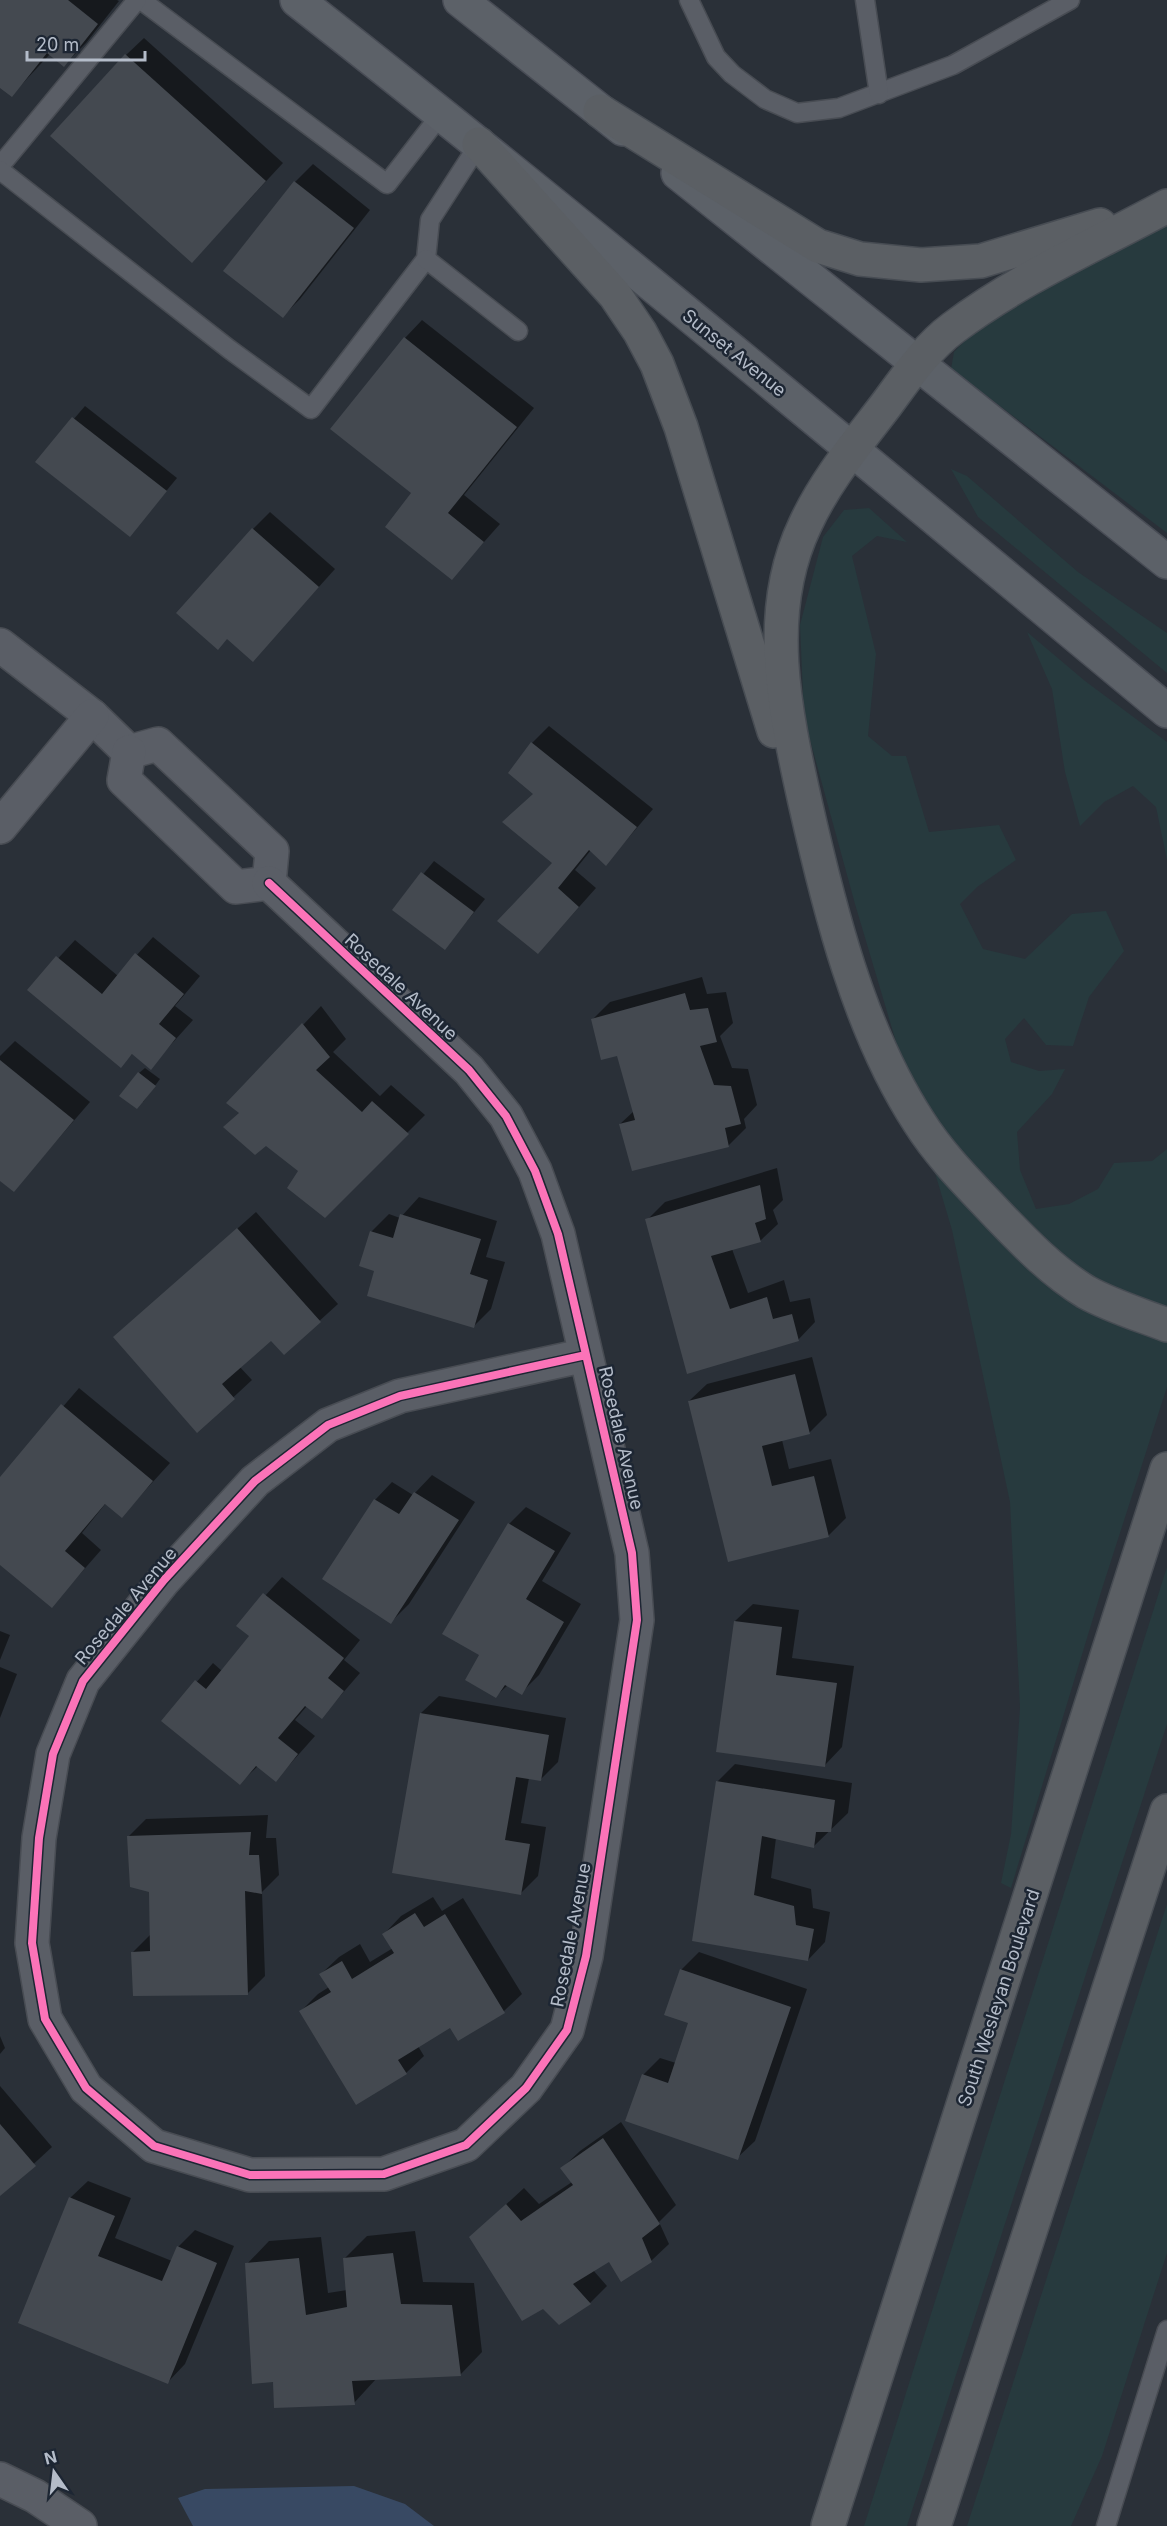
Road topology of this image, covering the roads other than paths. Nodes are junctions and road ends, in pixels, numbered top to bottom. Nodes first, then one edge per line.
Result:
1 (139, 0) edge
2 (297, 0) edge
3 (460, 0) edge
4 (689, 0) edge
5 (865, 0) edge
6 (1070, 0) edge
7 (879, 94) junction
8 (600, 111) junction
9 (441, 113) junction
10 (479, 144) junction
11 (0, 168) edge
12 (1167, 204) edge
13 (426, 259) junction
14 (518, 331) dead end
15 (918, 363) junction
16 (853, 448) junction
17 (1167, 562) edge
18 (0, 645) edge
19 (1167, 711) edge
20 (92, 716) junction
21 (129, 752) junction
22 (0, 826) edge
23 (269, 883) junction
24 (827, 898) junction
25 (1167, 1325) edge
26 (586, 1355) junction
27 (1167, 1469) edge
28 (1167, 1811) edge
29 (1167, 2330) edge
30 (0, 2479) edge
31 (80, 2526) edge
32 (828, 2526) edge
33 (934, 2526) edge
34 (1106, 2526) edge

1 - 9 lane
1 - 11 lane
2 - 9 main road, Sunset Avenue
3 - 8 main road
4 - 7 lane
5 - 7 lane
6 - 7 lane
8 - 12 highway
8 - 15 main road
9 - 10 main road, Sunset Avenue
10 - 13 lane
10 - 16 main road, Sunset Avenue
10 - 24 highway
11 - 13 lane
12 - 15 highway
13 - 14 lane
15 - 16 highway
15 - 17 main road
16 - 19 main road, Sunset Avenue
16 - 24 highway
18 - 20 street
20 - 21 street
20 - 22 street
21 - 23 street
21 - 23 street
23 - 26 street, Rosedale Avenue
24 - 25 highway
26 - 26 street, Rosedale Avenue
27 - 32 highway, South Wesleyan Boulevard
28 - 33 highway
29 - 34 lane
30 - 31 street

